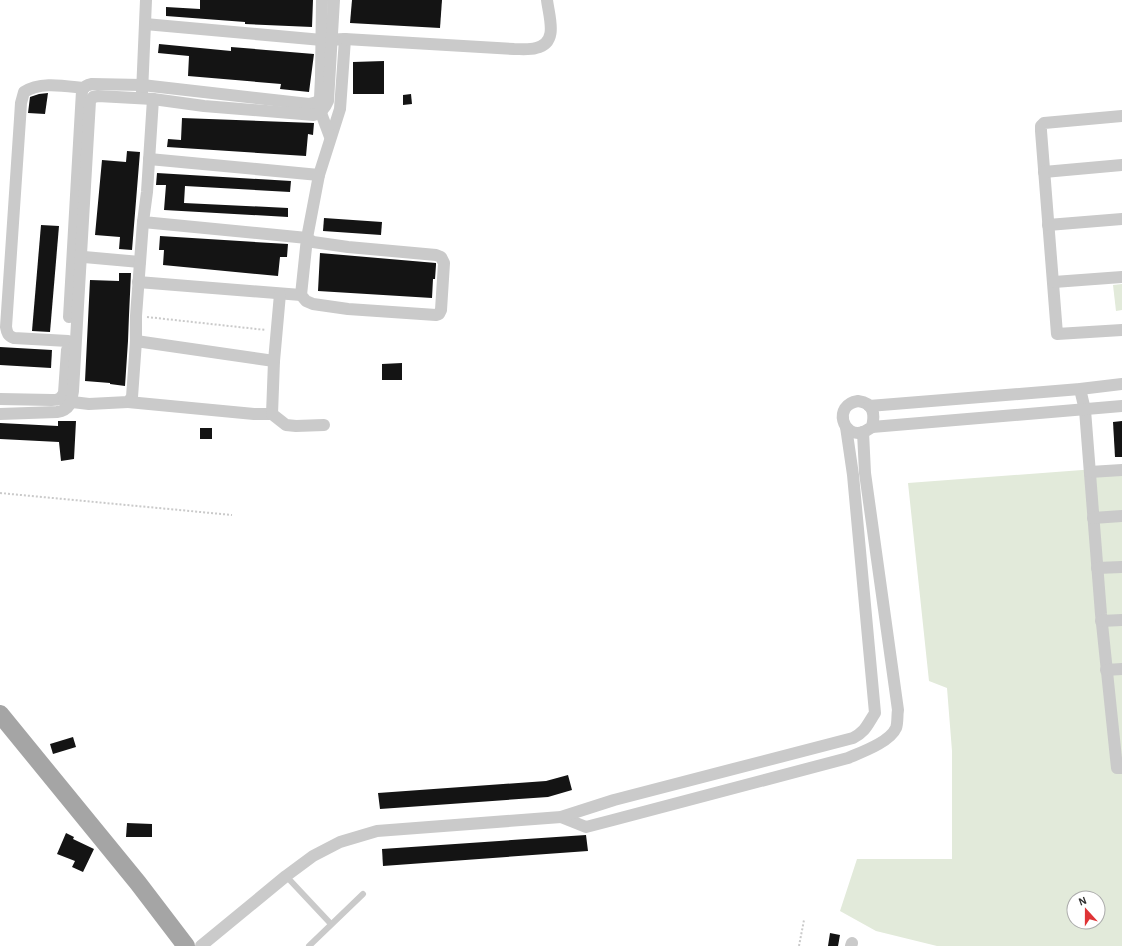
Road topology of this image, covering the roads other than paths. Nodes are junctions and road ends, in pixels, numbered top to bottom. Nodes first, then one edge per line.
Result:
1 (146, 0) edge
2 (322, 0) edge
3 (334, 0) edge
4 (547, 0) edge
5 (145, 24) junction
6 (327, 39) junction
7 (345, 39) junction
8 (142, 85) junction
9 (84, 88) junction
10 (147, 98) junction
11 (319, 107) junction
12 (1122, 116) edge
13 (330, 137) junction
14 (148, 158) junction
15 (1122, 164) edge
16 (1044, 172) junction
17 (318, 175) junction
18 (1122, 219) edge
19 (143, 222) junction
20 (1048, 225) junction
21 (308, 238) junction
22 (77, 256) junction
23 (140, 262) junction
24 (1122, 277) edge
25 (138, 282) junction
26 (1054, 282) junction
27 (280, 294) junction
28 (300, 295) junction
29 (1122, 330) edge
30 (68, 341) junction
31 (136, 341) junction
32 (274, 361) junction
33 (1122, 384) edge
34 (1080, 389) junction
35 (0, 399) edge
36 (58, 400) junction
37 (71, 402) junction
38 (128, 402) junction
39 (869, 406) junction
40 (1122, 406) edge
41 (1085, 410) junction
42 (0, 414) edge
43 (272, 414) junction
44 (324, 425) dead end
45 (846, 427) junction
46 (868, 430) junction
47 (1122, 470) edge
48 (1090, 472) junction
49 (1122, 516) edge
50 (1093, 518) junction
51 (1122, 567) edge
52 (1097, 568) junction
53 (1122, 620) edge
54 (1101, 621) junction
55 (1122, 669) edge
56 (1106, 670) junction
57 (0, 714) edge
58 (1117, 717) edge
59 (1122, 768) edge
60 (561, 816) junction
61 (286, 876) junction
62 (363, 894) dead end
63 (331, 924) junction
64 (186, 946) edge
65 (201, 946) edge
66 (308, 946) edge

1 - 5 street
2 - 6 street
3 - 6 street
4 - 7 street
5 - 6 street
5 - 8 street
6 - 7 street
6 - 11 street
7 - 13 street
8 - 9 street
8 - 10 street
8 - 11 street
9 - 22 street
9 - 30 street
10 - 11 street
10 - 14 street
10 - 22 street
11 - 13 street
12 - 16 street
13 - 17 street
14 - 17 street
14 - 19 street
15 - 16 street
16 - 20 street
17 - 21 street
18 - 20 street
19 - 21 street
19 - 23 street
20 - 26 street
21 - 28 street
21 - 28 street
22 - 23 street
22 - 30 street
22 - 37 street
23 - 25 street
24 - 26 street
25 - 27 street
25 - 31 street
26 - 29 street
27 - 28 street
27 - 32 street
30 - 36 street
31 - 32 street
31 - 38 street
32 - 43 street
33 - 34 street
34 - 39 street
34 - 41 street
35 - 36 street
36 - 37 street
37 - 38 street
37 - 42 street
38 - 43 street
39 - 45 street
39 - 46 street
40 - 41 street
41 - 46 street
41 - 48 street
43 - 44 street
45 - 46 street
45 - 60 street
46 - 60 street
47 - 48 street
48 - 50 street
49 - 50 street
50 - 52 street
51 - 52 street
52 - 54 street
53 - 54 street
54 - 56 street
55 - 56 street
56 - 58 street
57 - 64 main road
58 - 59 street
60 - 61 street
61 - 63 lane
61 - 65 street
62 - 63 lane
63 - 66 lane

